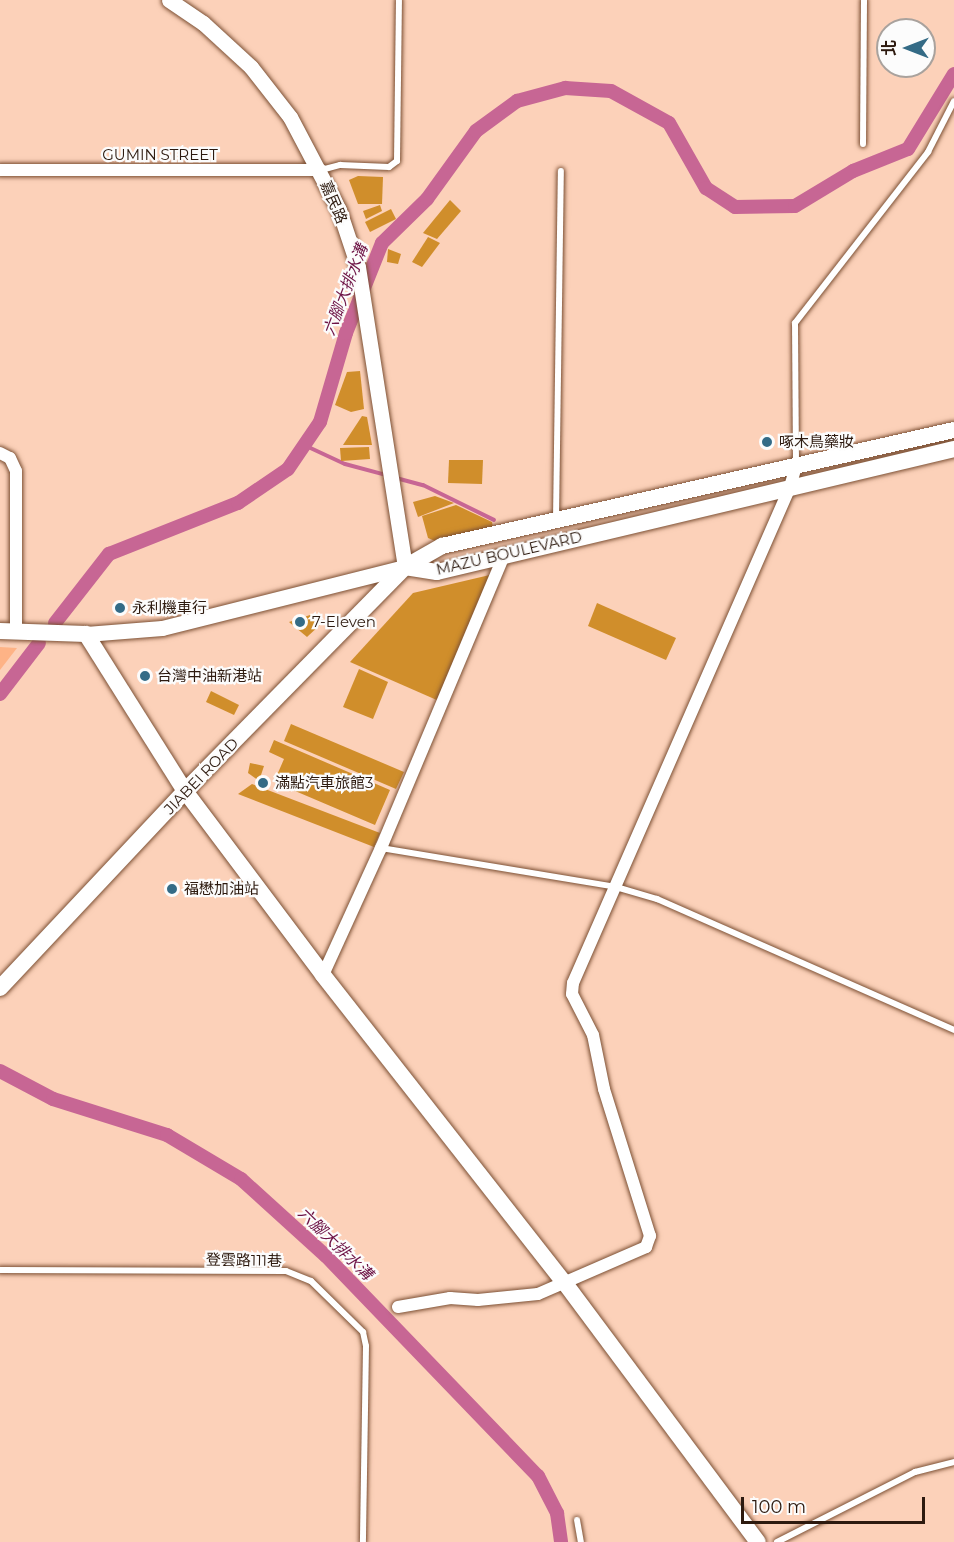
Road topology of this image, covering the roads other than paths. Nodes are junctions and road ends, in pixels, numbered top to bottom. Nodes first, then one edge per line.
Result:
1 (169, 0) edge
2 (399, 0) edge
3 (864, 0) edge
4 (954, 101) edge
5 (862, 144) dead end
6 (0, 170) edge
7 (321, 170) junction
8 (561, 171) dead end
9 (954, 430) edge
10 (954, 449) edge
11 (0, 453) edge
12 (796, 466) junction
13 (790, 487) junction
14 (556, 520) junction
15 (504, 555) junction
16 (405, 567) junction
17 (8, 632) edge
18 (86, 634) junction
19 (185, 791) junction
20 (381, 848) junction
21 (616, 887) junction
22 (323, 975) junction
23 (0, 988) edge
24 (954, 1030) edge
25 (0, 1270) edge
26 (564, 1282) junction
27 (398, 1307) dead end
28 (954, 1461) edge
29 (577, 1520) dead end
30 (363, 1542) edge
31 (581, 1542) edge
32 (758, 1542) edge
33 (777, 1542) edge

1 - 7 street, 嘉民路
2 - 7 lane
3 - 5 lane
4 - 12 lane
6 - 7 street, GUMIN STREET
7 - 16 street, 嘉民路
8 - 14 lane
9 - 12 main road, MAZU BOULEVARD
10 - 13 main road, MAZU BOULEVARD
11 - 17 street
12 - 13 street
12 - 14 main road, MAZU BOULEVARD
13 - 15 main road, MAZU BOULEVARD
13 - 21 street
14 - 16 main road, MAZU BOULEVARD
15 - 16 main road, MAZU BOULEVARD
15 - 20 street
16 - 18 street
16 - 19 main road, JIABEI ROAD
17 - 18 main road
18 - 19 main road
19 - 22 main road
19 - 23 main road, JIABEI ROAD
20 - 21 lane
20 - 22 street
21 - 24 lane
21 - 26 street
22 - 26 main road
25 - 30 lane, 登雲路111巷
26 - 27 street
26 - 32 main road
28 - 33 lane
29 - 31 lane

